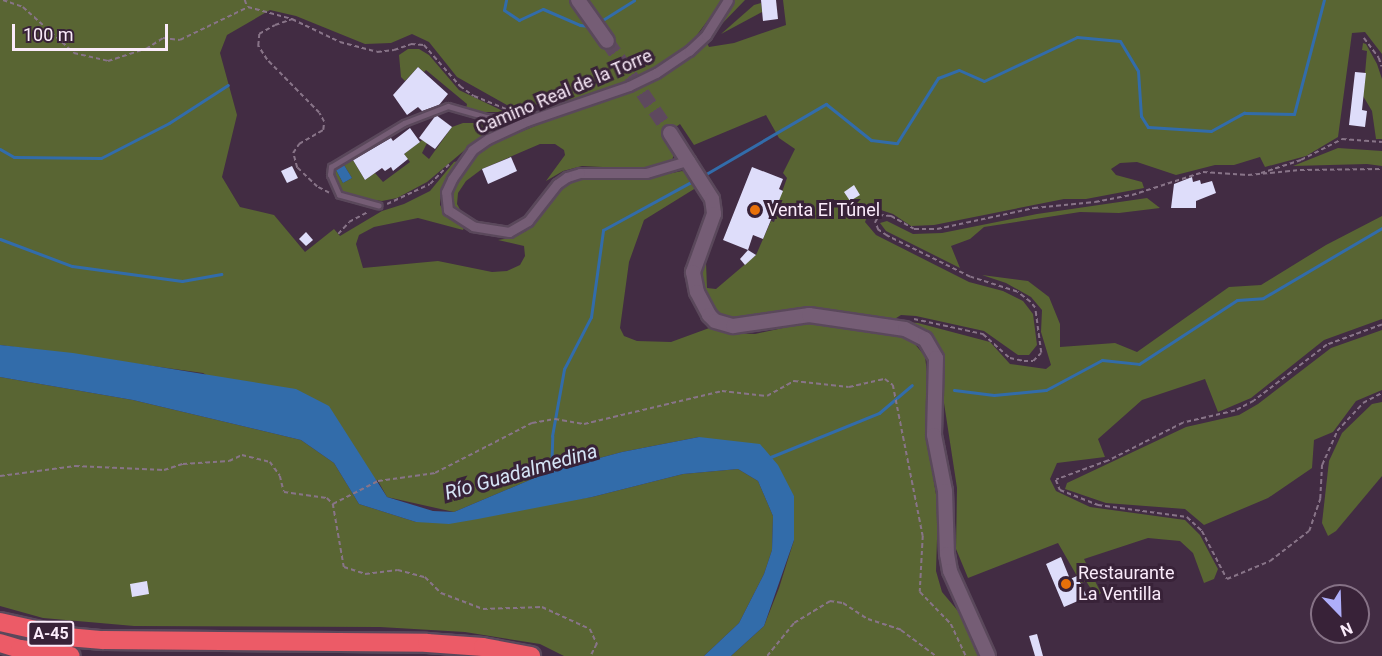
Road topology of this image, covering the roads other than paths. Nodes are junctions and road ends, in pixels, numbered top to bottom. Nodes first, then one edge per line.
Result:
1 (578, 0) edge
2 (728, 0) edge
3 (607, 41) tunnel mouth
4 (515, 118) road end
5 (670, 133) tunnel mouth
6 (690, 160) junction
7 (379, 206) road end
8 (0, 622) edge
9 (0, 643) edge
10 (71, 656) edge
11 (531, 656) edge
12 (988, 656) edge

1 - 3 street
2 - 6 street, Camino Real de la Torre
4 - 7 lane
5 - 6 street
6 - 12 street
8 - 11 highway, A-45
9 - 10 highway, A-45

